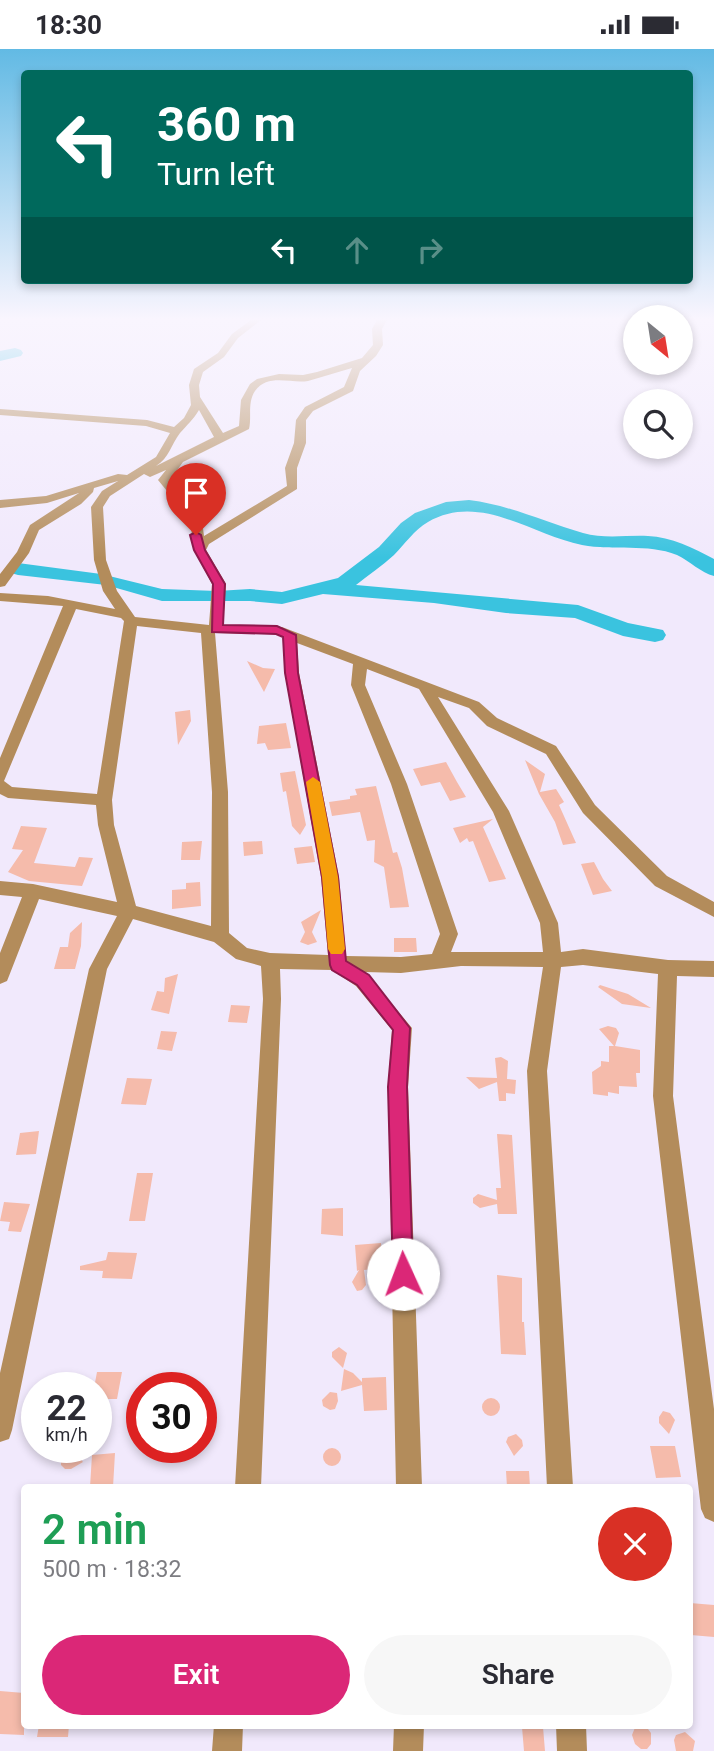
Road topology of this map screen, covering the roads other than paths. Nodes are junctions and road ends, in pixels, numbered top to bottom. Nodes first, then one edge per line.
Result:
1 (197, 399) joint
2 (246, 399) edge
3 (328, 399) edge
4 (0, 412) edge
5 (176, 431) junction
6 (215, 443) junction
7 (183, 459) junction
8 (102, 489) junction
9 (0, 504) edge
10 (200, 550) junction
11 (1, 581) edge
12 (0, 597) edge
13 (32, 598) junction
14 (71, 604) junction
15 (129, 618) junction
16 (212, 629) junction
17 (290, 635) junction
18 (361, 661) junction
19 (423, 684) junction
20 (0, 777) edge
21 (0, 786) edge
22 (104, 800) junction
23 (0, 888) edge
24 (33, 891) junction
25 (714, 910) edge
26 (128, 911) junction
27 (220, 936) junction
28 (552, 960) junction
29 (270, 961) junction
30 (438, 963) junction
31 (338, 965) junction
32 (668, 968) junction
33 (714, 969) edge
34 (0, 976) edge
35 (0, 1430) edge
36 (248, 1484) edge
37 (409, 1484) edge
38 (560, 1484) edge
39 (714, 1509) edge
40 (229, 1729) edge
41 (408, 1729) edge
42 (571, 1729) edge
43 (228, 1751) edge
44 (408, 1751) edge
45 (572, 1751) edge

1 - 5 street
1 - 6 street
2 - 6 street
3 - 10 street
4 - 5 street
5 - 8 street
6 - 7 street
7 - 8 street
7 - 10 street
8 - 9 street
8 - 11 street
8 - 15 street
10 - 16 street
11 - 13 street
12 - 13 street
13 - 14 street
14 - 15 street
14 - 20 street
15 - 16 street
15 - 22 street
16 - 17 street
16 - 27 street
17 - 18 street
17 - 31 street
18 - 19 street
18 - 30 street
19 - 25 street
19 - 28 street
21 - 22 street
22 - 26 street
23 - 24 street
24 - 26 street
24 - 34 street
26 - 27 street
26 - 35 street
27 - 29 street
28 - 30 street
28 - 32 street
28 - 38 street
29 - 31 street
29 - 36 street
30 - 31 street
31 - 37 street
32 - 33 street
32 - 39 street
40 - 43 street
41 - 44 street
42 - 45 street

